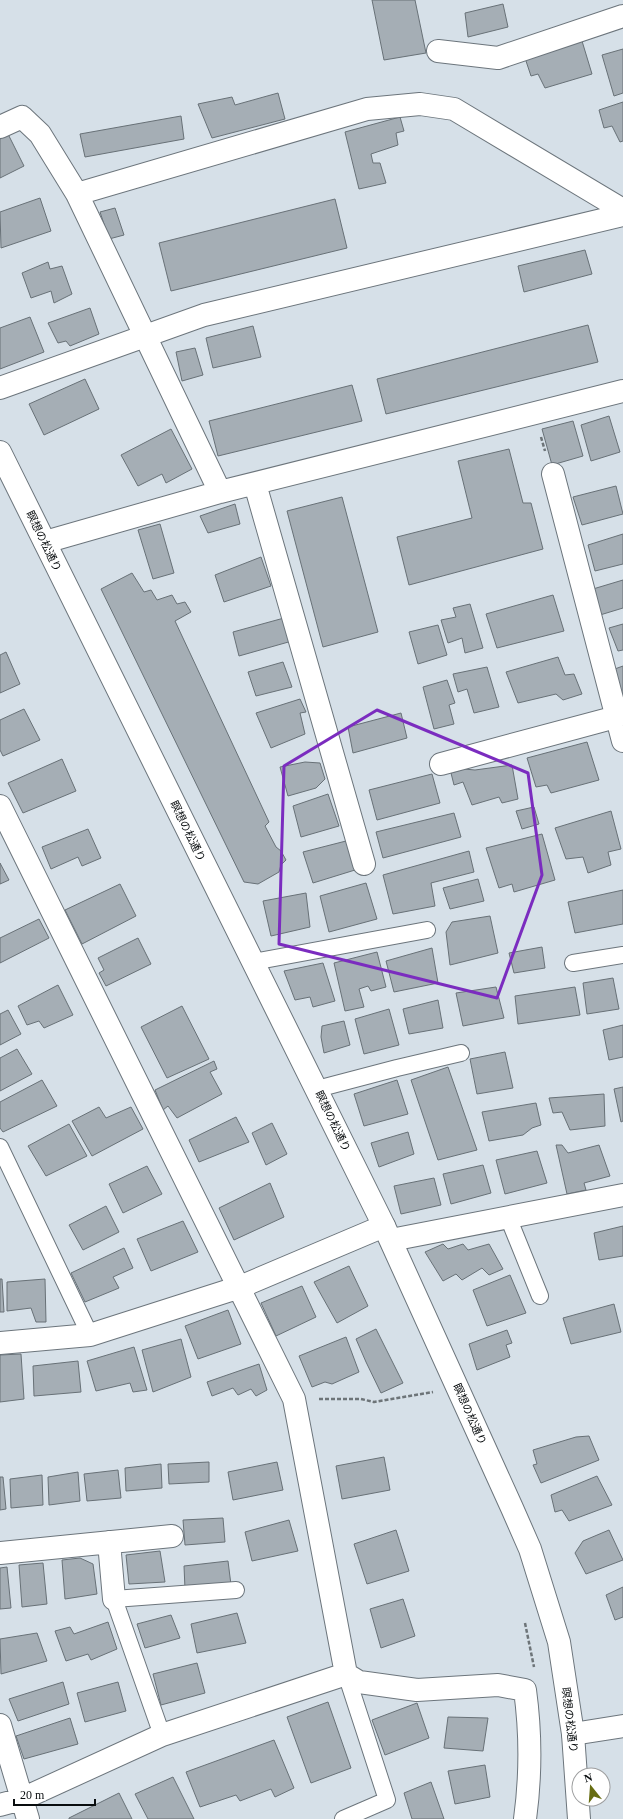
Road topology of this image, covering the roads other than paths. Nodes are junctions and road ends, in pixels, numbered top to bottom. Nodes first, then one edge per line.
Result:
1 (623, 16) edge
2 (438, 51) dead end
3 (0, 127) edge
4 (77, 194) junction
5 (623, 210) edge
6 (623, 215) edge
7 (145, 338) junction
8 (0, 388) edge
9 (623, 391) edge
10 (0, 452) edge
11 (553, 474) road end
12 (255, 484) junction
13 (220, 492) junction
14 (45, 542) junction
15 (616, 716) junction
16 (623, 741) edge
17 (441, 764) dead end
18 (0, 806) edge
19 (364, 864) dead end
20 (427, 930) dead end
21 (623, 955) edge
22 (253, 962) junction
23 (573, 963) dead end
24 (461, 1053) dead end
25 (317, 1089) junction
26 (0, 1147) edge
27 (623, 1195) edge
28 (508, 1218) junction
29 (387, 1233) junction
30 (240, 1287) junction
31 (540, 1296) dead end
32 (90, 1335) junction
33 (0, 1343) edge
34 (172, 1536) dead end
35 (109, 1542) junction
36 (0, 1553) edge
37 (236, 1590) dead end
38 (114, 1599) junction
39 (346, 1674) junction
40 (0, 1725) edge
41 (623, 1726) edge
42 (573, 1734) junction
43 (162, 1735) junction
44 (0, 1805) edge
45 (25, 1809) edge
46 (343, 1819) edge
47 (525, 1819) edge
48 (579, 1819) edge

1 - 2 street
3 - 4 street
4 - 5 street
4 - 7 street
6 - 7 street
7 - 8 street
7 - 13 street
9 - 12 street
10 - 14 street, 瞑想の松通り
11 - 15 street
12 - 13 street
12 - 19 street
13 - 14 street
14 - 22 street, 瞑想の松通り
15 - 16 street
15 - 17 street
18 - 30 street
20 - 22 lane
21 - 23 lane
22 - 25 street, 瞑想の松通り
24 - 25 lane
25 - 29 street, 瞑想の松通り
26 - 32 lane
27 - 28 street
28 - 29 street
28 - 31 lane
29 - 30 street
29 - 42 street, 瞑想の松通り
30 - 32 street
30 - 39 street
32 - 33 street
34 - 35 street
35 - 36 street
35 - 38 street
37 - 38 lane
38 - 43 lane
39 - 43 street
39 - 46 lane
39 - 47 street
40 - 45 street
41 - 42 street
42 - 48 street, 瞑想の松通り
43 - 45 street
44 - 45 street

